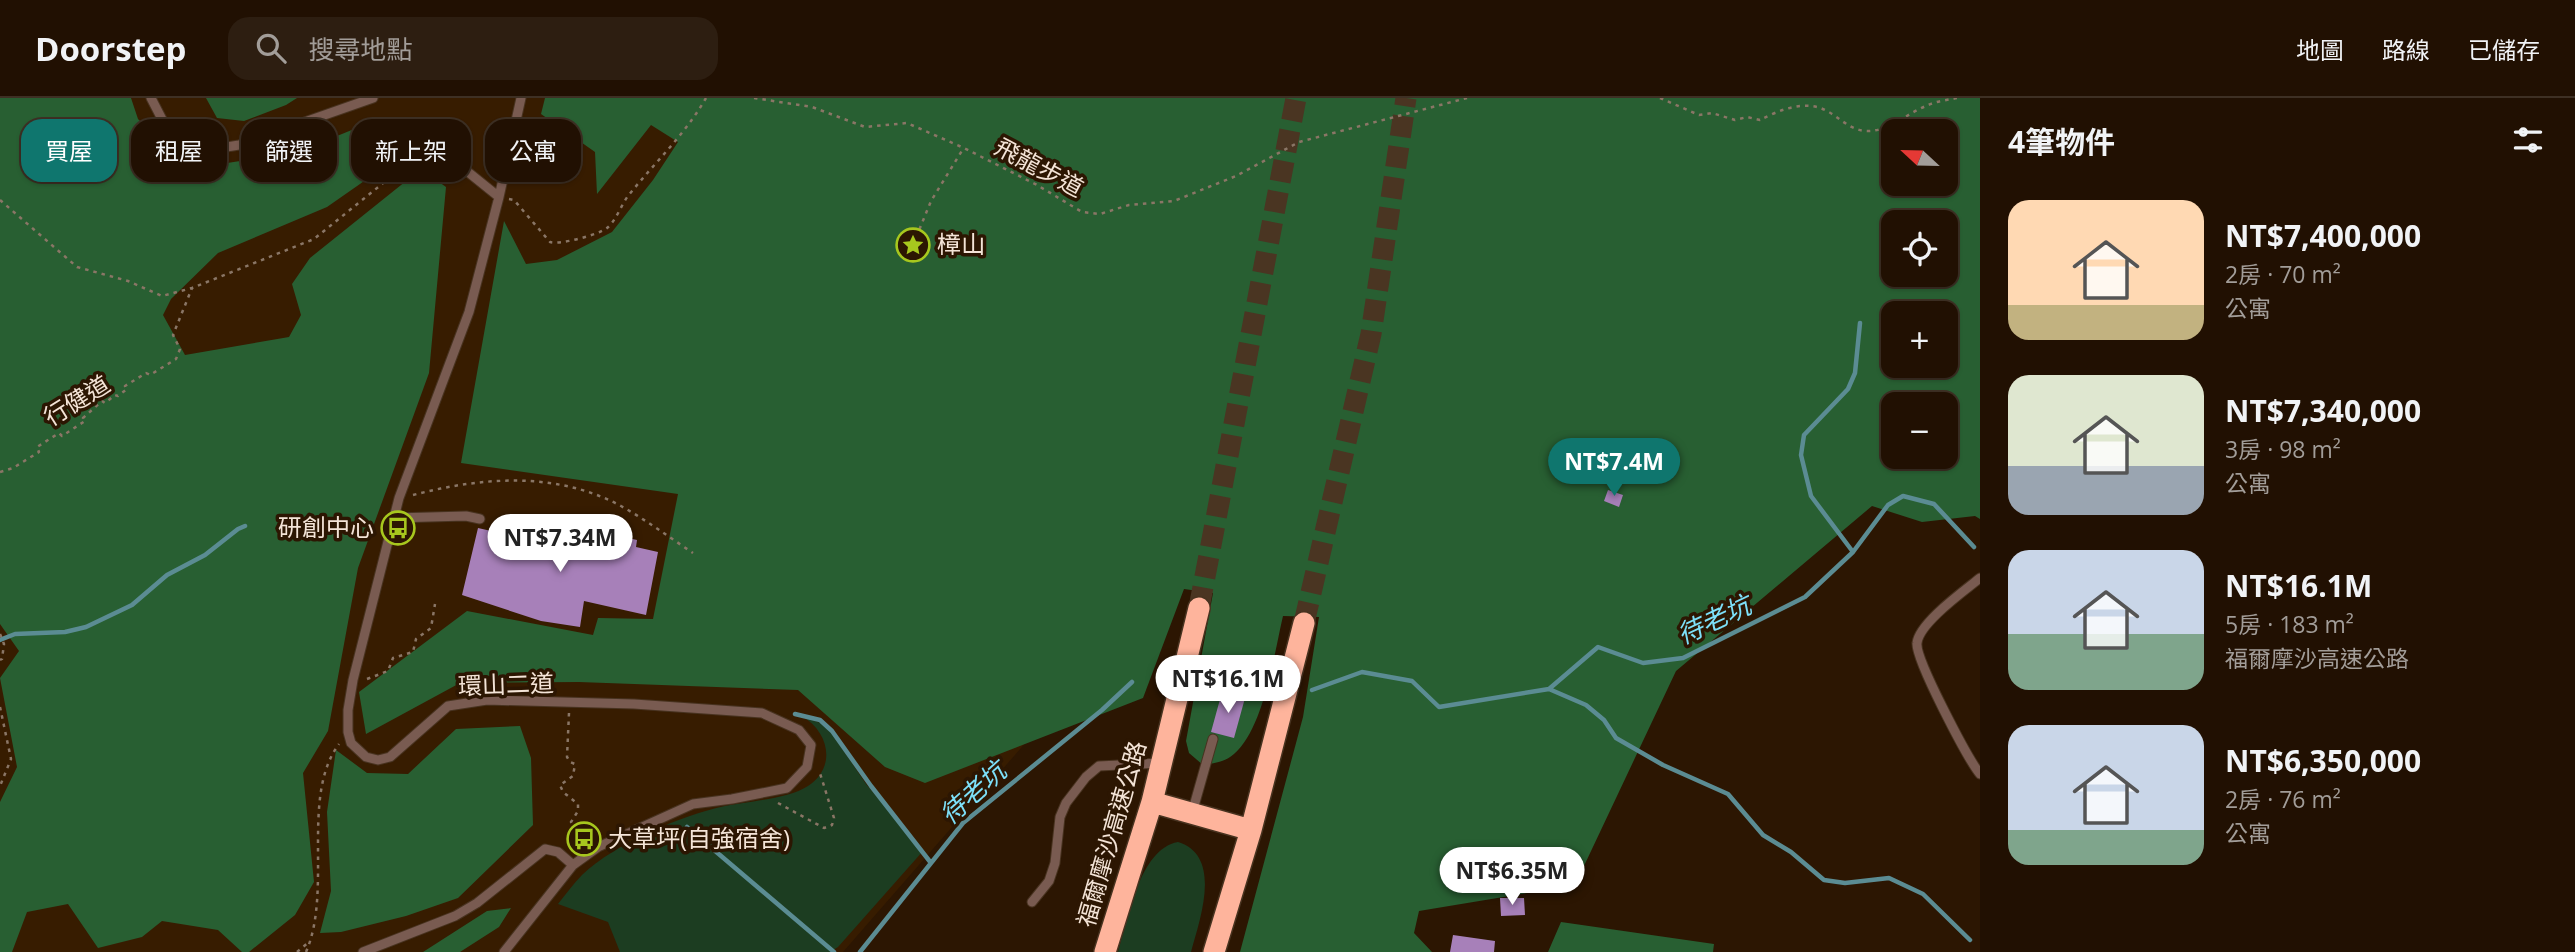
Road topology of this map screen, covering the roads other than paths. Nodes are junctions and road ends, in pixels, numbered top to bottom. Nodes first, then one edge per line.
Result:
1 (151, 98) edge
2 (373, 98) edge
3 (521, 98) edge
4 (471, 174) edge
5 (499, 197) junction
6 (394, 518) junction
7 (480, 519) dead end
8 (1980, 578) edge
9 (1199, 608) tunnel mouth
10 (1304, 623) tunnel mouth
11 (1213, 739) dead end
12 (1162, 763) junction
13 (1980, 774) edge
14 (1152, 802) junction
15 (1192, 813) junction
16 (1251, 830) junction
17 (573, 865) junction
18 (1032, 902) dead end
19 (363, 952) edge
20 (504, 952) edge
21 (1105, 952) edge
22 (1214, 952) edge

1 - 2 lane
3 - 5 lane
4 - 5 lane
5 - 6 lane
6 - 7 lane
6 - 17 lane, 環山二道
8 - 13 lane
9 - 12 highway, 福爾摩沙高速公路
10 - 16 highway
11 - 15 lane
12 - 14 highway, 福爾摩沙高速公路
12 - 18 lane
14 - 15 highway
14 - 21 highway, 福爾摩沙高速公路
15 - 16 highway
16 - 22 highway
17 - 19 lane
17 - 20 lane

